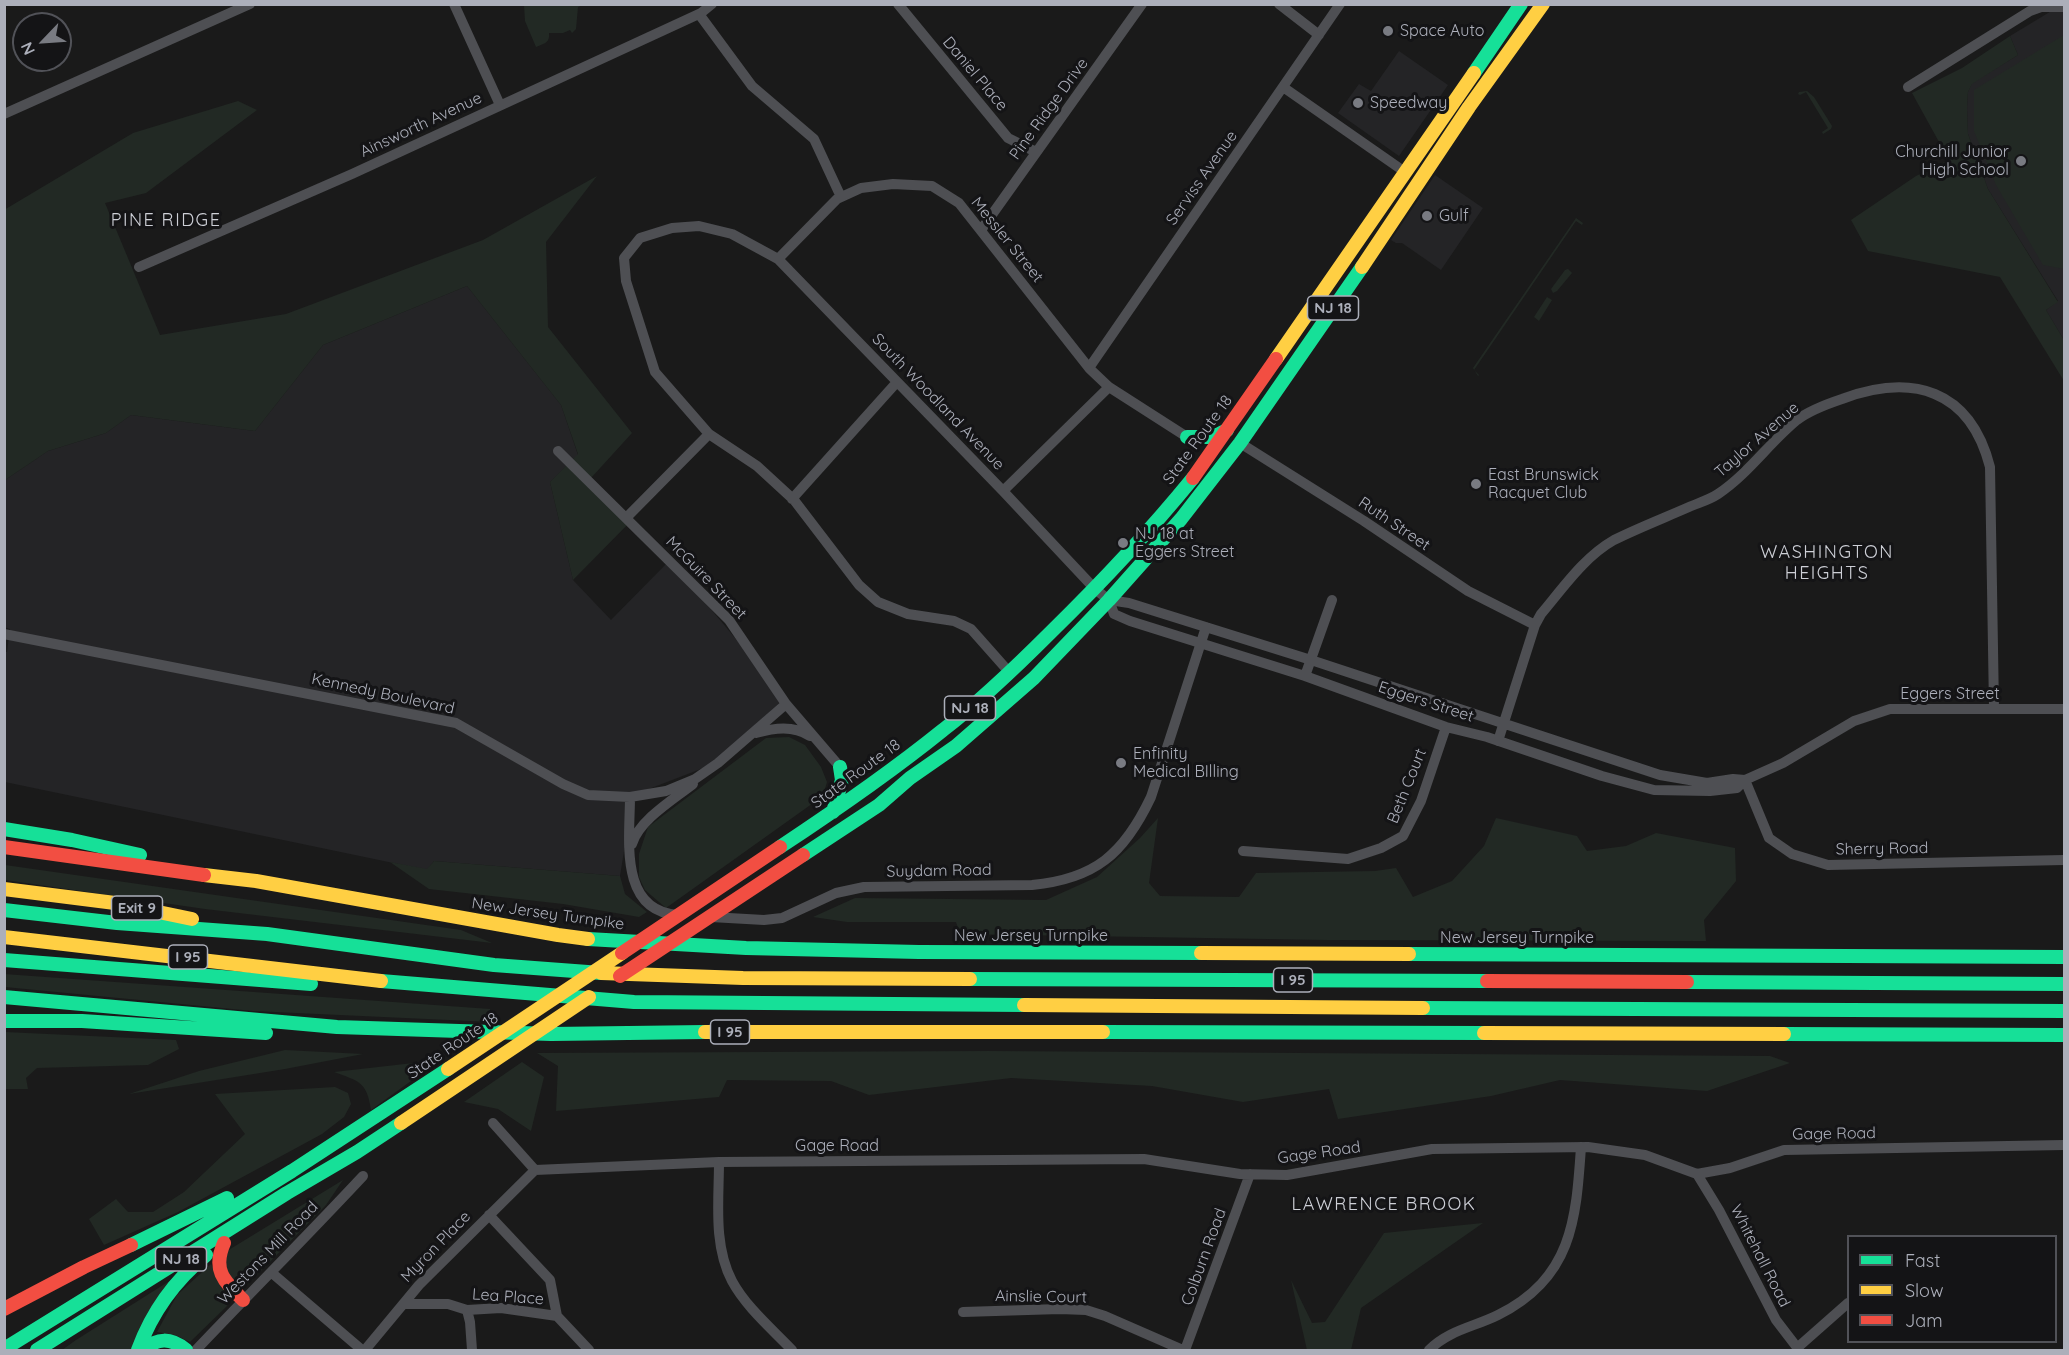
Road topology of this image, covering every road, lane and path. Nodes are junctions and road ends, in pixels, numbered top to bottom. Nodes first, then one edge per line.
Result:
1 (250, 4) edge
2 (454, 4) edge
3 (712, 4) edge
4 (898, 4) edge
5 (1142, 4) edge
6 (1279, 4) edge
7 (1340, 4) edge
8 (1521, 4) edge
9 (1543, 4) edge
10 (2064, 7) edge
11 (699, 14) junction
12 (1319, 35) junction
13 (1283, 87) junction
14 (1908, 87) dead end
15 (500, 105) junction
16 (4, 114) edge
17 (1036, 152) junction
18 (1405, 172) junction
19 (841, 197) junction
20 (981, 230) junction
21 (778, 259) junction
22 (139, 267) dead end
23 (1089, 368) junction
24 (897, 382) junction
25 (1109, 387) junction
26 (1227, 430) junction
27 (709, 434) junction
28 (1187, 437) junction
29 (1240, 443) junction
30 (558, 451) dead end
31 (1201, 468) junction
32 (1003, 491) junction
33 (792, 499) junction
34 (627, 517) junction
35 (1095, 589) junction
36 (1109, 600) junction
37 (1332, 600) dead end
38 (1535, 625) junction
39 (1206, 627) junction
40 (4, 634) edge
41 (1201, 644) junction
42 (1311, 660) junction
43 (1010, 673) junction
44 (1305, 676) junction
45 (786, 704) junction
46 (1994, 708) junction
47 (2064, 709) edge
48 (1504, 723) junction
49 (1446, 727) junction
50 (750, 735) junction
51 (815, 739) junction
52 (1498, 741) junction
53 (1610, 758) junction
54 (718, 763) junction
55 (840, 767) junction
56 (883, 774) junction
57 (1602, 776) junction
58 (1745, 780) junction
59 (630, 797) junction
60 (833, 812) junction
61 (4, 829) edge
62 (4, 847) edge
63 (1243, 851) dead end
64 (630, 852) junction
65 (2064, 860) edge
66 (256, 881) junction
67 (4, 890) edge
68 (4, 910) edge
69 (267, 934) junction
70 (4, 937) edge
71 (2064, 957) edge
72 (4, 960) edge
73 (372, 980) junction
74 (2064, 984) edge
75 (4, 997) edge
76 (2064, 1011) edge
77 (4, 1021) edge
78 (447, 1032) junction
79 (2064, 1035) edge
80 (493, 1123) dead end
81 (2064, 1145) edge
82 (1581, 1147) junction
83 (719, 1162) junction
84 (328, 1170) junction
85 (535, 1170) junction
86 (292, 1171) junction
87 (1696, 1173) junction
88 (1250, 1174) junction
89 (363, 1176) dead end
90 (489, 1215) junction
91 (224, 1243) junction
92 (272, 1273) junction
93 (243, 1300) junction
94 (404, 1304) junction
95 (1847, 1304) edge
96 (4, 1309) edge
97 (467, 1310) junction
98 (963, 1312) dead end
99 (557, 1316) junction
100 (4, 1349) edge
101 (1798, 1349) edge
102 (37, 1350) edge
103 (140, 1350) edge
104 (186, 1350) edge
105 (196, 1350) edge
106 (364, 1350) edge
107 (472, 1350) edge
108 (589, 1350) edge
109 (792, 1350) edge
110 (1184, 1350) edge
111 (1429, 1350) edge

1 - 16 street
2 - 15 street
3 - 11 street, Ainsworth Avenue
4 - 17 street, Daniel Place
5 - 17 street, Pine Ridge Drive
6 - 12 street
7 - 12 street, Serviss Avenue
8 - 18 highway, State Route 18 / NJ 18
9 - 29 highway, State Route 18 / NJ 18
10 - 14 street
11 - 15 street, Ainsworth Avenue
11 - 19 street
12 - 13 street, Serviss Avenue
13 - 18 street
13 - 23 street, Serviss Avenue
15 - 22 street, Ainsworth Avenue
17 - 20 street, Pine Ridge Drive
18 - 26 highway, State Route 18 / NJ 18
19 - 20 street, Messler Street
19 - 21 street, Messler Street
20 - 23 street, Messler Street
21 - 24 street, South Woodland Avenue
21 - 27 street, South Woodland Avenue
23 - 25 street, Messler Street
24 - 32 street, South Woodland Avenue
24 - 33 street
25 - 28 street, Messler Street
25 - 32 street
26 - 28 highway
26 - 31 highway, State Route 18 / NJ 18
27 - 33 street
27 - 34 street
28 - 31 highway
29 - 36 highway, State Route 18 / NJ 18
29 - 38 street, Ruth Street
30 - 34 street, McGuire Street
31 - 35 highway, State Route 18 / NJ 18
32 - 35 street, South Woodland Avenue
33 - 43 street
34 - 45 street, McGuire Street
35 - 36 street, Eggers Street
35 - 43 highway, State Route 18 / NJ 18
36 - 39 street, Eggers Street
36 - 41 street, Eggers Street
36 - 84 highway, State Route 18 / NJ 18
37 - 42 street
38 - 46 street, Taylor Avenue
38 - 48 street, Taylor Avenue
39 - 41 street, Suydam Road
39 - 42 street, Eggers Street
40 - 59 street, Kennedy Boulevard
41 - 44 street, Eggers Street
41 - 64 street, Suydam Road
42 - 44 street
42 - 48 street, Eggers Street
43 - 56 highway, State Route 18 / NJ 18
44 - 49 street, Eggers Street
45 - 50 street, Kennedy Boulevard
45 - 51 street, McGuire Street
46 - 47 street, Eggers Street
46 - 58 street, Eggers Street
48 - 52 street, Taylor Avenue
48 - 53 street, Eggers Street
49 - 52 street, Eggers Street
49 - 63 street, Beth Court
50 - 51 street
50 - 54 street, Kennedy Boulevard
51 - 55 street, McGuire Street
52 - 57 street, Eggers Street
53 - 57 street
53 - 58 street, Eggers Street
54 - 59 street, Kennedy Boulevard
54 - 64 street
55 - 56 highway
55 - 60 highway
56 - 60 highway, State Route 18 / NJ 18
57 - 58 street, Eggers Street
58 - 65 street, Sherry Road
59 - 64 street, Suydam Road
60 - 86 highway, State Route 18 / NJ 18
61 - 66 highway
62 - 66 highway, New Jersey Turnpike / I 95
66 - 71 highway, New Jersey Turnpike / I 95
67 - 69 highway, Exit 9
68 - 69 highway, I 95
69 - 74 highway, I 95
70 - 73 highway, I 95
72 - 73 highway
73 - 76 highway, I 95
75 - 78 highway, I 95
77 - 78 highway
78 - 79 highway, I 95
80 - 85 street
81 - 87 street, Gage Road
82 - 87 street, Gage Road
82 - 88 street, Gage Road
82 - 111 street
83 - 85 street, Gage Road
83 - 88 street, Gage Road
83 - 109 street
84 - 91 highway
84 - 102 highway, State Route 18 / NJ 18
85 - 90 street, Myron Place
86 - 96 highway
86 - 100 highway, State Route 18 / NJ 18
87 - 101 street, Whitehall Road
88 - 110 street, Colburn Road
89 - 92 street, Westons Mill Road
90 - 94 street, Myron Place
90 - 99 street, Lea Place
91 - 93 highway
91 - 103 highway
92 - 93 street, Westons Mill Road
92 - 106 street
93 - 105 street, Westons Mill Road
94 - 97 street, Lea Place
94 - 106 street, Myron Place
95 - 101 street
97 - 99 street, Lea Place
97 - 107 street
98 - 110 street, Ainslie Court
99 - 108 street
103 - 104 highway

